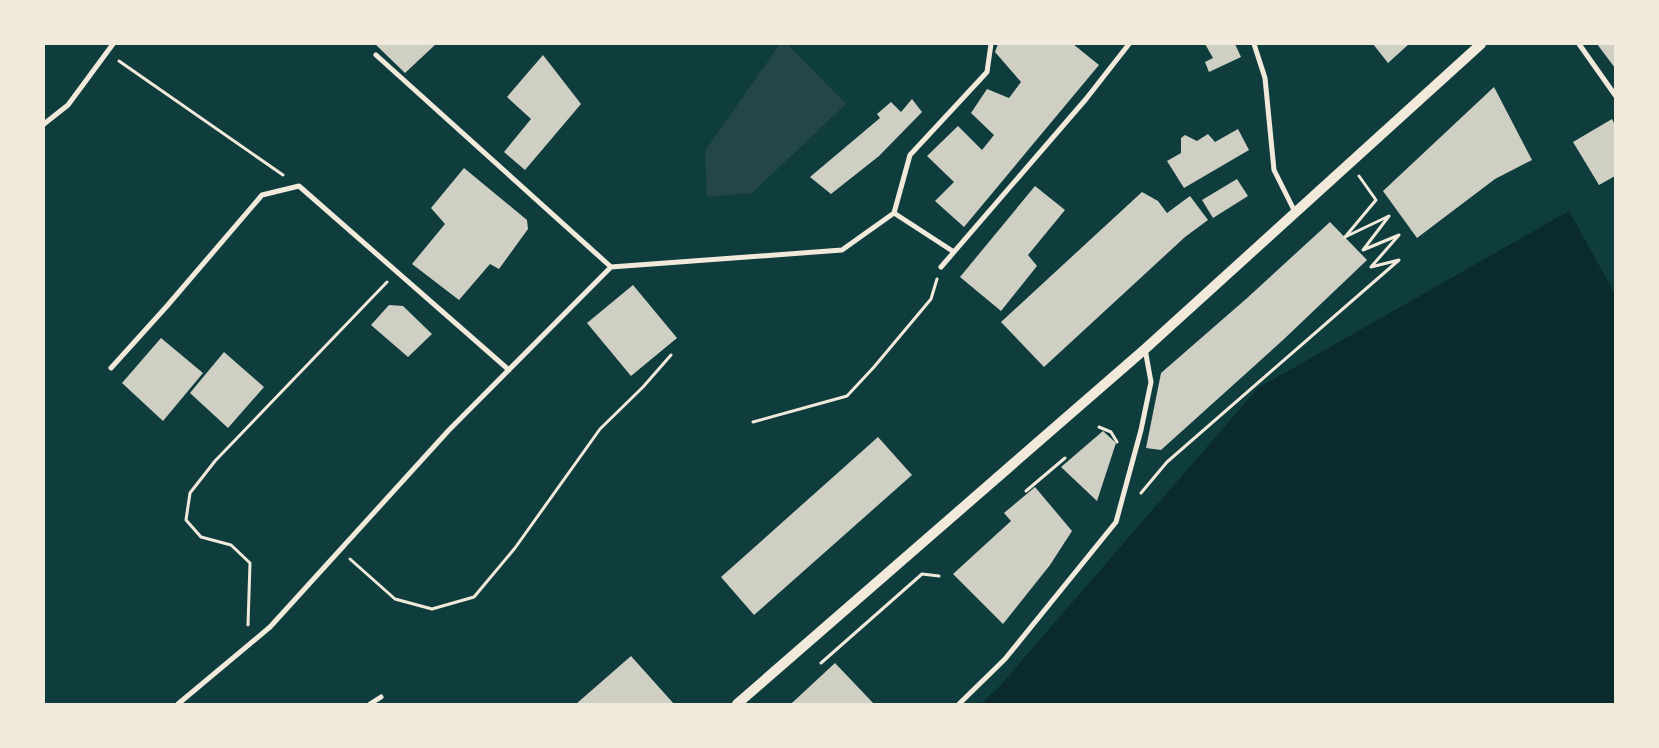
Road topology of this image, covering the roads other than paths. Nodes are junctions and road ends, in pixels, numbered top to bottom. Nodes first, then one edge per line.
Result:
1 (113, 44) edge
2 (991, 44) edge
3 (1129, 44) edge
4 (1254, 44) edge
5 (1481, 44) edge
6 (1579, 44) edge
7 (376, 55) dead end
8 (1615, 95) edge
9 (44, 124) edge
10 (1295, 212) junction
11 (894, 213) junction
12 (954, 252) junction
13 (611, 267) junction
14 (941, 267) road end
15 (1145, 349) junction
16 (111, 368) dead end
17 (509, 370) junction
18 (381, 697) dead end
19 (178, 704) edge
20 (370, 704) edge
21 (737, 704) edge
22 (959, 704) edge

1 - 9 street
2 - 11 street
3 - 12 street
4 - 10 street
5 - 10 main road
6 - 8 street
7 - 13 street
10 - 15 main road
11 - 12 street
11 - 13 street
12 - 14 street
13 - 17 street
15 - 21 main road
15 - 22 street
16 - 17 street
17 - 19 street
18 - 20 street

